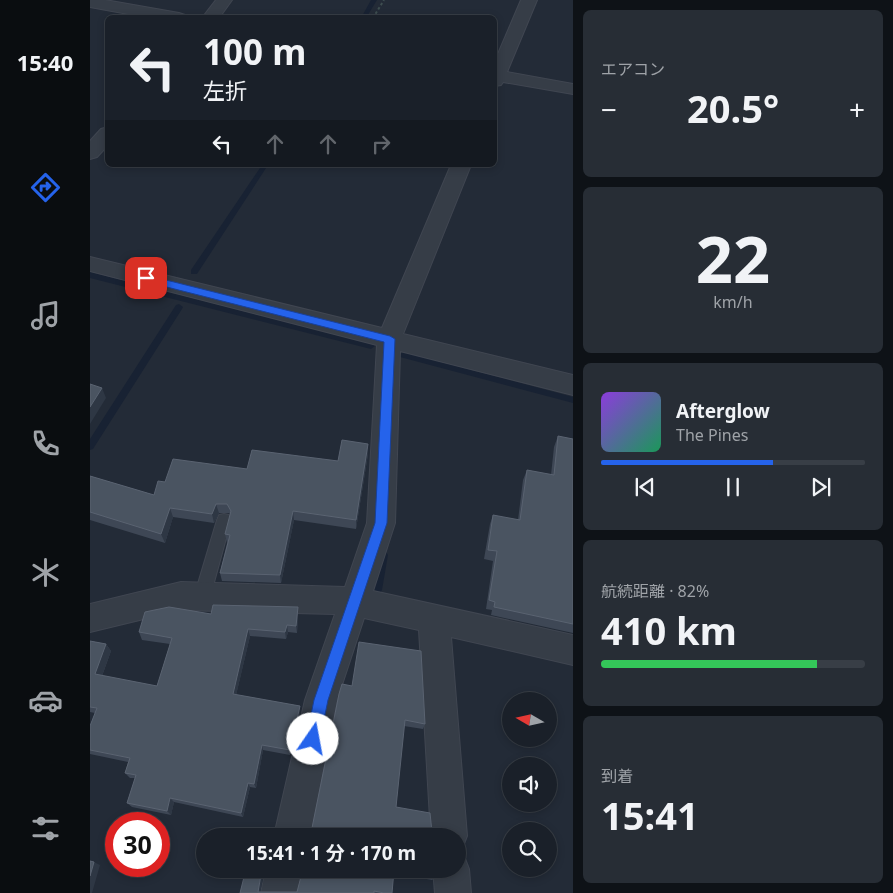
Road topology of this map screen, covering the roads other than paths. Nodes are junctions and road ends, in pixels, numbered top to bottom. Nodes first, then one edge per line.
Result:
1 (224, 0) edge
2 (529, 0) edge
3 (90, 2) edge
4 (162, 15) edge
5 (212, 15) edge
6 (497, 75) edge
7 (497, 77) edge
8 (573, 89) edge
9 (105, 136) edge
10 (90, 153) edge
11 (460, 167) edge
12 (90, 264) edge
13 (390, 339) junction
14 (573, 385) edge
15 (224, 520) edge
16 (202, 597) junction
17 (353, 602) junction
18 (90, 618) edge
19 (434, 620) junction
20 (573, 650) edge
21 (294, 828) edge
22 (448, 828) edge
23 (282, 878) edge
24 (452, 878) edge
25 (279, 893) edge
26 (453, 893) edge

1 - 5 street
2 - 6 street
3 - 4 street
7 - 8 street
9 - 10 street
11 - 13 street
12 - 13 street
13 - 14 street
13 - 17 street
15 - 16 lane
16 - 17 street
16 - 18 street
17 - 19 street
17 - 21 street
19 - 20 street
19 - 22 street
23 - 25 street
24 - 26 street

